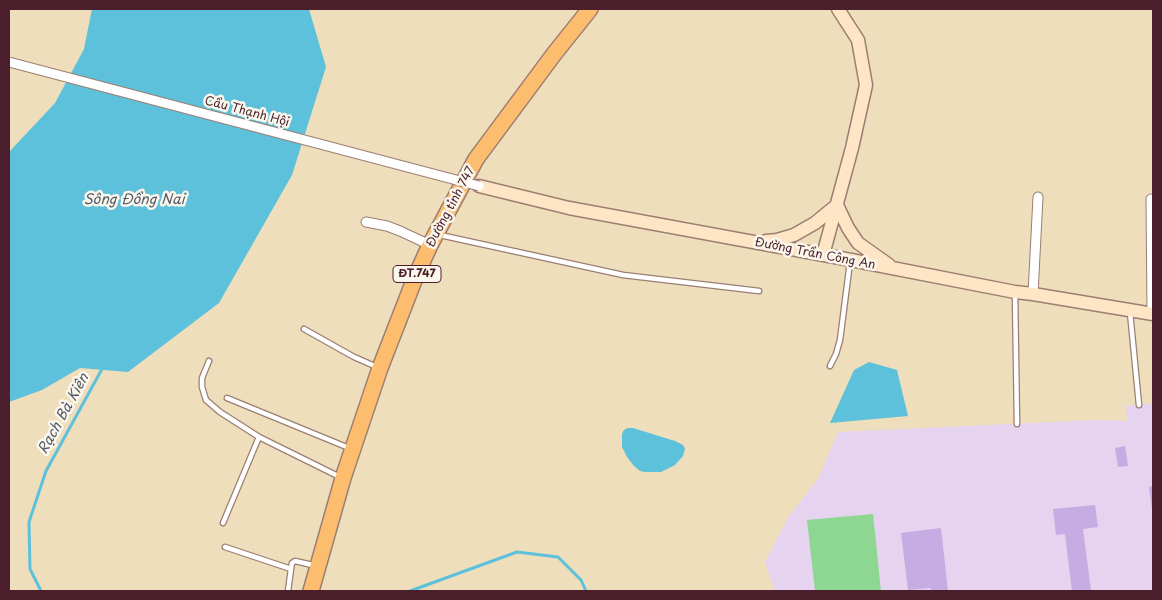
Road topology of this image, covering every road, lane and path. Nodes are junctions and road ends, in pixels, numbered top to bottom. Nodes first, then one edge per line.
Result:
1 (590, 9) edge
2 (838, 9) edge
3 (9, 62) edge
4 (478, 186) joint
5 (1038, 197) dead end
6 (1151, 199) dead end
7 (837, 205) junction
8 (366, 222) dead end
9 (433, 240) junction
10 (752, 242) junction
11 (824, 255) junction
12 (851, 260) junction
13 (893, 268) junction
14 (759, 291) dead end
15 (1015, 292) junction
16 (1033, 294) junction
17 (1130, 311) junction
18 (1153, 314) edge
19 (304, 329) dead end
20 (208, 361) dead end
21 (830, 366) dead end
22 (380, 368) junction
23 (227, 398) dead end
24 (1139, 405) dead end
25 (1017, 424) dead end
26 (259, 437) junction
27 (353, 450) junction
28 (343, 478) junction
29 (223, 523) dead end
30 (225, 548) dead end
31 (291, 569) junction
32 (317, 570) junction
33 (288, 591) edge
34 (311, 591) edge

1 - 9 main road, Đường tỉnh 747 / ĐT.747
2 - 7 street
3 - 4 street, Cầu Thạnh Hội, bridge
4 - 10 street, Đường Trần Công An
5 - 16 street
6 - 18 street
7 - 10 street
7 - 11 street
7 - 13 street
8 - 9 street
9 - 14 lane
9 - 22 main road, Đường tỉnh 747 / ĐT.747
10 - 11 street, Đường Trần Công An
11 - 12 street, Đường Trần Công An
12 - 13 street, Đường Trần Công An
12 - 21 lane
13 - 15 street, Đường Trần Công An
15 - 16 street, Đường Trần Công An
15 - 25 lane
16 - 17 street, Đường Trần Công An
17 - 18 street, Đường Trần Công An
17 - 24 lane
19 - 22 lane
20 - 26 lane
22 - 27 main road, Đường tỉnh 747 / ĐT.747
23 - 27 lane
26 - 28 lane
26 - 29 lane
27 - 28 main road, Đường tỉnh 747 / ĐT.747
28 - 32 main road, Đường tỉnh 747 / ĐT.747
30 - 31 lane
31 - 32 lane
31 - 33 lane
32 - 34 main road, ĐT.747

